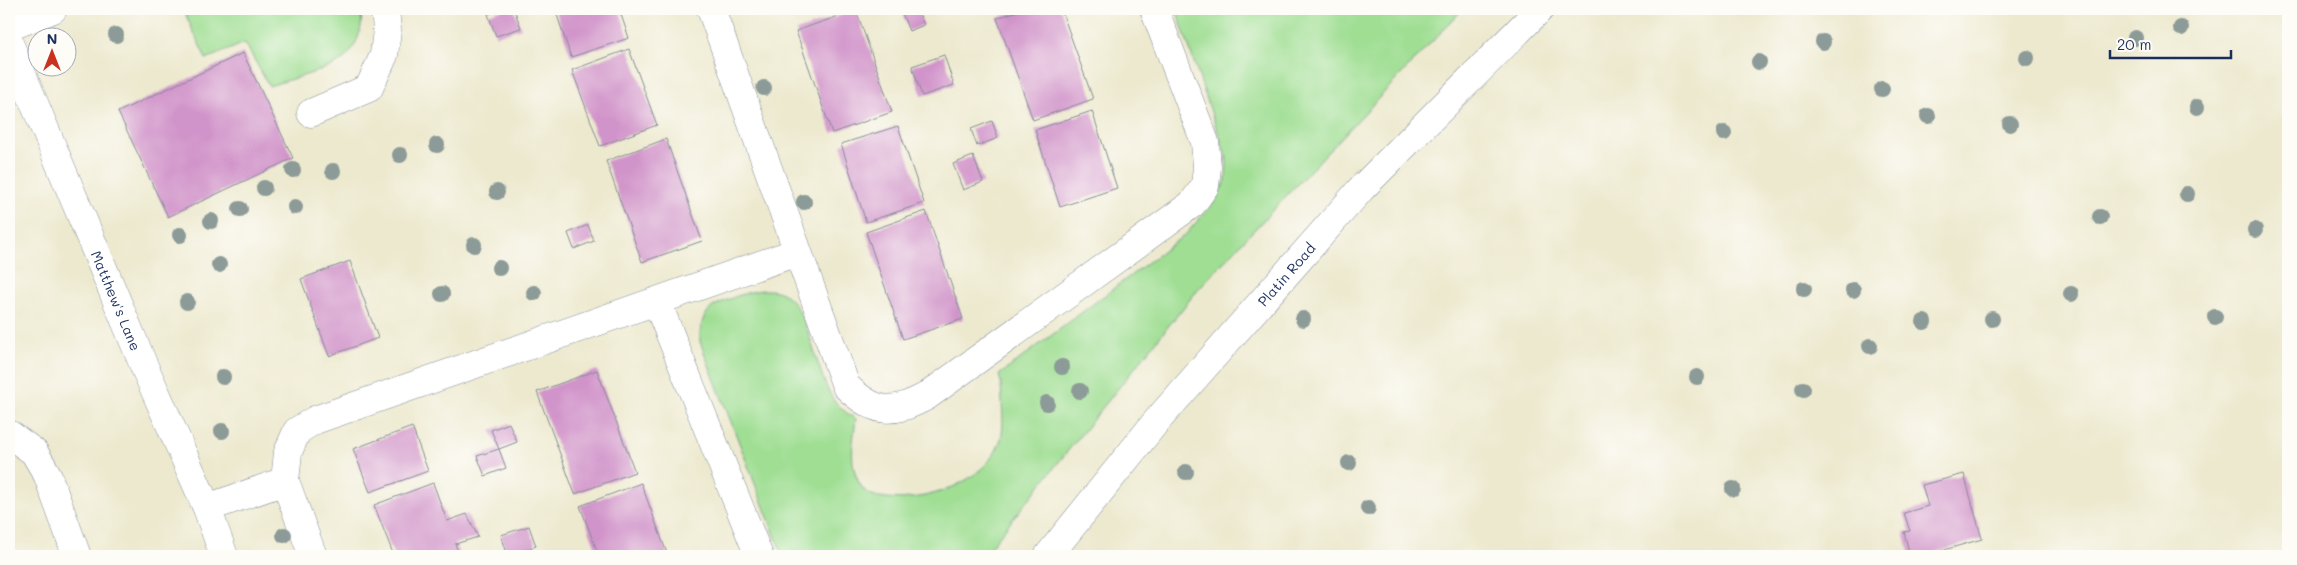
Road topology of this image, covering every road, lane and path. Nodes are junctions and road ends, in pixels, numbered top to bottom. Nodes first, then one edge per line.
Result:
1 (53, 9) edge
2 (385, 9) edge
3 (711, 9) edge
4 (1154, 9) edge
5 (1540, 9) edge
6 (9, 26) edge
7 (9, 43) edge
8 (311, 113) dead end
9 (798, 252) junction
10 (657, 302) junction
11 (9, 434) edge
12 (284, 481) junction
13 (207, 508) junction
14 (78, 556) edge
15 (224, 556) edge
16 (314, 556) edge
17 (759, 556) edge
18 (1048, 556) edge

1 - 6 street
2 - 8 street
3 - 9 street
4 - 9 street
5 - 18 street, Platin Road
7 - 13 street, Matthew's Lane
9 - 10 street
10 - 12 street
10 - 17 street
11 - 14 street
12 - 13 street
12 - 16 street
13 - 15 street, Matthew's Lane

